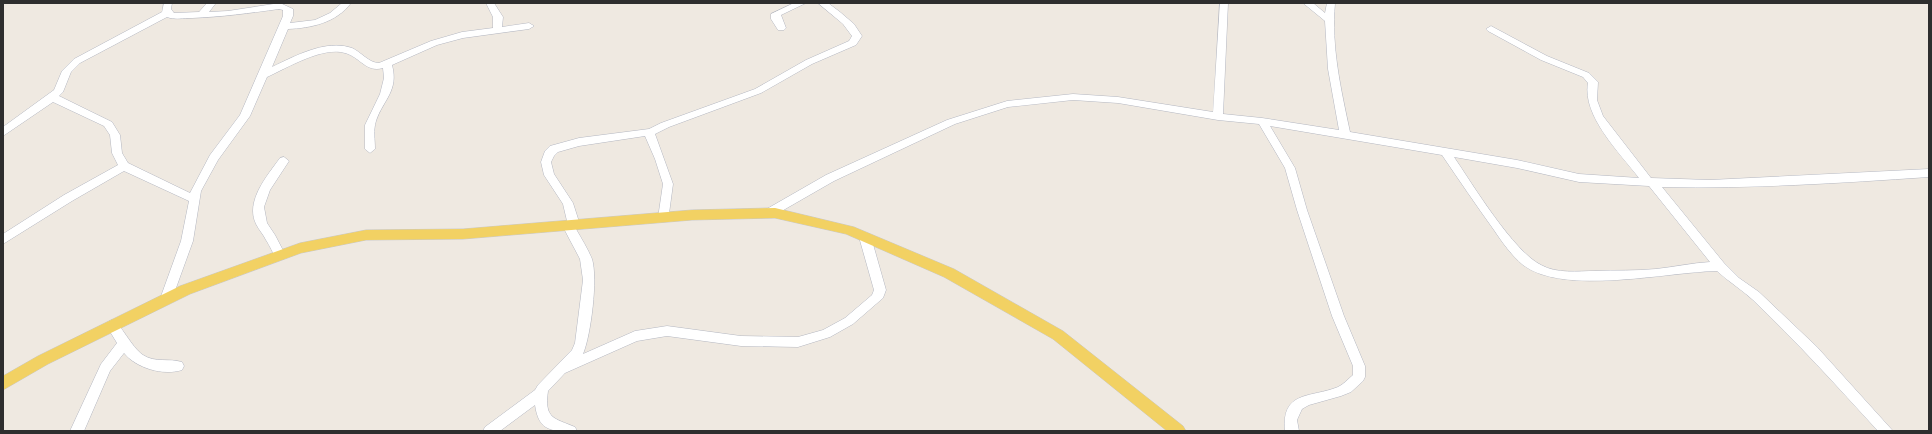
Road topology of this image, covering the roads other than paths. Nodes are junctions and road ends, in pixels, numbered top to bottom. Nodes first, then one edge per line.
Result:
1 (212, 3) edge
2 (347, 3) edge
3 (490, 3) edge
4 (802, 3) edge
5 (822, 3) edge
6 (1224, 3) edge
7 (1307, 3) edge
8 (1331, 3) edge
9 (168, 8) edge
10 (201, 16) junction
11 (1328, 19) junction
12 (283, 26) junction
13 (529, 26) dead end
14 (780, 28) dead end
15 (1491, 29) dead end
16 (497, 30) junction
17 (387, 64) junction
18 (264, 75) junction
19 (52, 97) junction
20 (1218, 117) junction
21 (1262, 122) junction
22 (3, 132) edge
23 (651, 132) junction
24 (1345, 136) junction
25 (370, 149) dead end
26 (1445, 152) junction
27 (284, 161) dead end
28 (124, 166) junction
29 (1924, 173) edge
30 (1650, 182) junction
31 (1929, 182) edge
32 (194, 199) junction
33 (769, 214) junction
34 (664, 218) junction
35 (571, 225) junction
36 (865, 237) junction
37 (3, 240) edge
38 (280, 256) junction
39 (1720, 266) junction
40 (166, 299) junction
41 (112, 325) junction
42 (123, 344) junction
43 (178, 366) dead end
44 (560, 370) junction
45 (3, 384) edge
46 (541, 392) junction
47 (77, 431) edge
48 (490, 431) edge
49 (570, 431) edge
50 (1178, 431) edge
51 (1292, 431) edge
52 (1886, 431) edge

1 - 10 street
2 - 12 street
3 - 16 street
4 - 14 street
5 - 23 street
6 - 20 street
7 - 11 street
8 - 11 street
9 - 10 street
9 - 19 street
10 - 12 street
11 - 24 street
12 - 18 street
13 - 16 street
15 - 30 street
16 - 17 street
17 - 18 street
17 - 25 street
18 - 32 street
19 - 22 street
19 - 28 street
20 - 21 street
20 - 33 street
21 - 24 street
21 - 51 street
23 - 34 street
23 - 35 street
24 - 26 street
26 - 30 street
26 - 39 street
27 - 38 street
28 - 32 street
28 - 37 street
29 - 30 street
29 - 31 street
30 - 39 street
32 - 40 street
33 - 34 main road
33 - 36 main road
34 - 35 main road
35 - 38 main road
35 - 44 street
36 - 44 street
36 - 50 main road
38 - 40 main road
39 - 52 street
40 - 41 main road
41 - 42 street
41 - 45 main road
42 - 43 street
42 - 47 street
44 - 46 street
46 - 48 street
46 - 49 street

